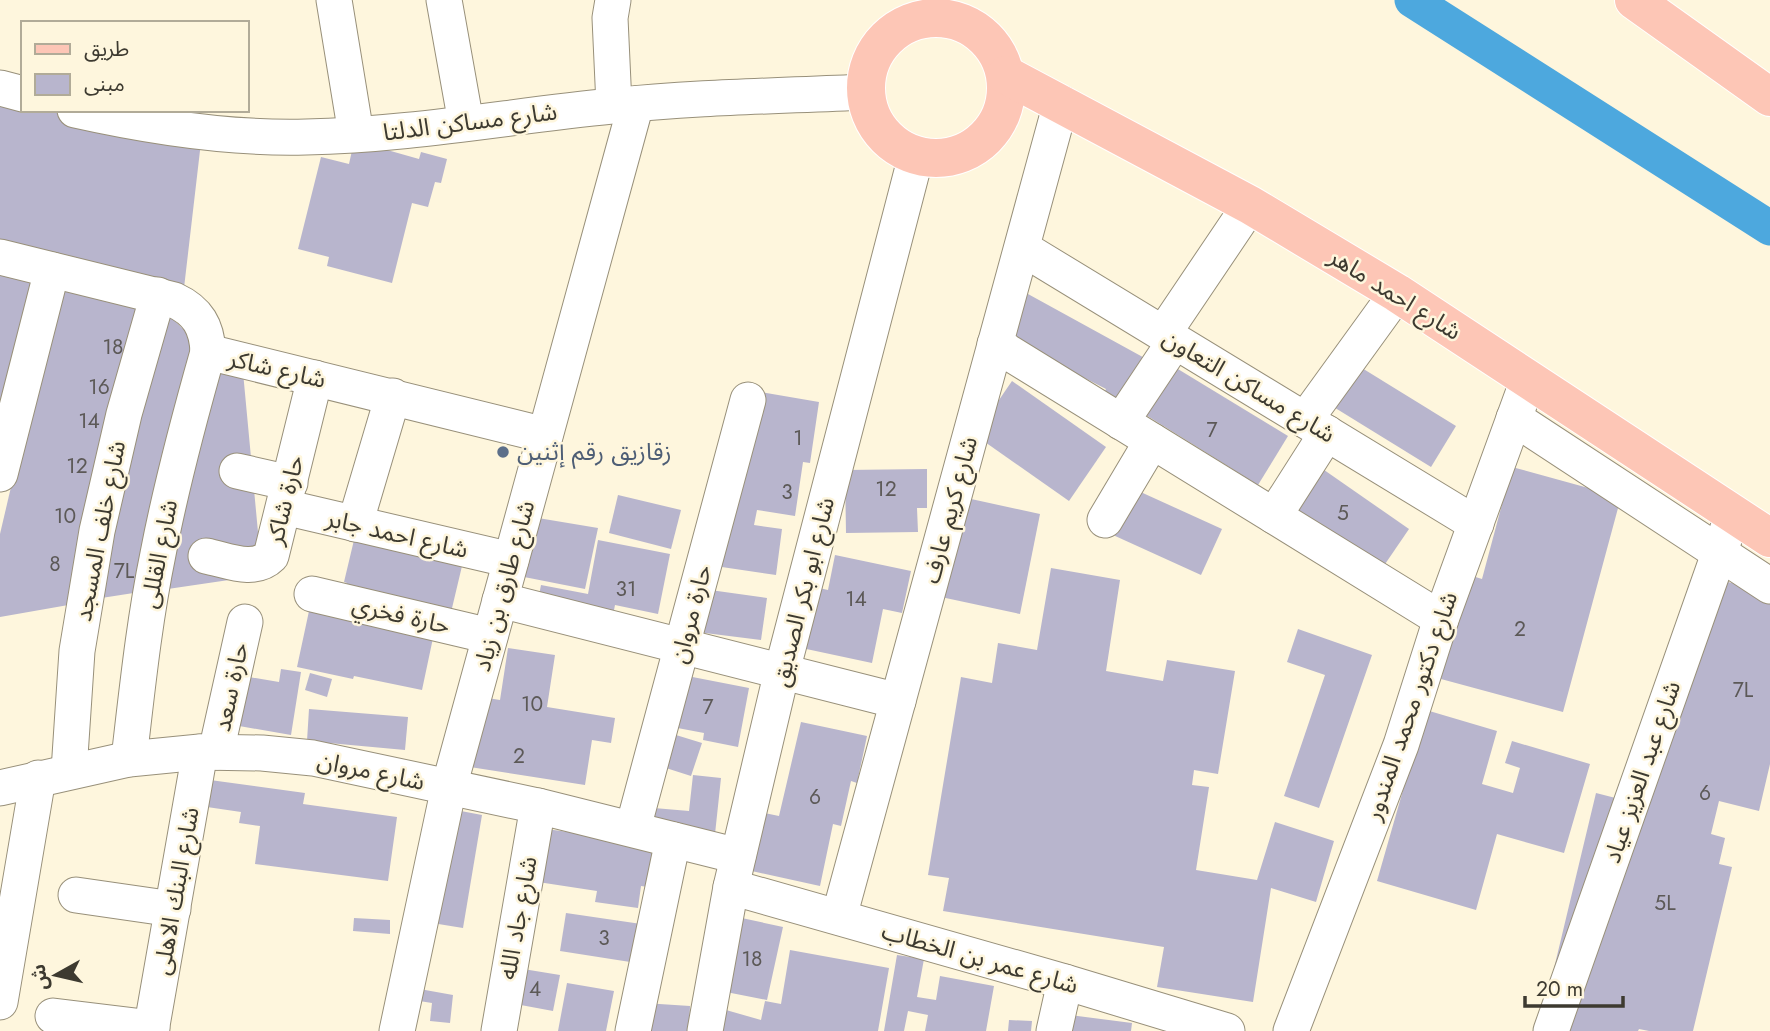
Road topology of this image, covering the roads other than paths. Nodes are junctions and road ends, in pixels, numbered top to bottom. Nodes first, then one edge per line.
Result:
1 (334, 0) edge
2 (444, 0) edge
3 (613, 0) edge
4 (1634, 0) edge
5 (924, 9) edge
6 (1006, 75) junction
7 (0, 88) edge
8 (865, 92) junction
9 (21, 93) edge
10 (1770, 97) edge
11 (1061, 103) junction
12 (625, 105) junction
13 (85, 112) edge
14 (466, 123) junction
15 (356, 134) junction
16 (916, 156) junction
17 (1250, 205) junction
18 (1022, 248) junction
19 (0, 257) edge
20 (52, 270) junction
21 (1397, 293) junction
22 (158, 295) junction
23 (1169, 337) junction
24 (995, 344) junction
25 (208, 352) junction
26 (315, 378) junction
27 (1528, 380) junction
28 (393, 396) junction
29 (748, 400) dead end
30 (1514, 418) junction
31 (1121, 422) junction
32 (1316, 427) junction
33 (545, 435) junction
34 (1152, 441) junction
35 (237, 471) dead end
36 (0, 474) edge
37 (287, 495) junction
38 (1733, 514) junction
39 (1274, 516) junction
40 (1105, 520) dead end
41 (355, 524) junction
42 (1476, 524) junction
43 (1770, 538) edge
44 (1719, 553) junction
45 (206, 556) dead end
46 (511, 560) junction
47 (1770, 586) edge
48 (312, 594) dead end
49 (500, 600) junction
50 (1441, 620) junction
51 (245, 622) dead end
52 (490, 636) junction
53 (682, 646) junction
54 (782, 671) junction
55 (898, 701) junction
56 (208, 752) junction
57 (129, 759) junction
58 (54, 775) junction
59 (449, 787) junction
60 (0, 788) edge
61 (538, 806) junction
62 (633, 828) junction
63 (673, 840) junction
64 (735, 871) junction
65 (76, 895) dead end
66 (173, 909) junction
67 (839, 918) junction
68 (1065, 982) junction
69 (0, 1002) edge
70 (53, 1016) dead end
71 (151, 1030) edge
72 (397, 1031) edge
73 (499, 1031) edge
74 (632, 1031) edge
75 (705, 1031) edge
76 (1054, 1031) edge
77 (1227, 1031) edge
78 (1291, 1031) edge
79 (1551, 1031) edge

1 - 15 street
2 - 14 street
3 - 12 street, شارع طارق بن زياد
4 - 10 main road
5 - 6 main road
5 - 8 main road
6 - 11 main road, شارع احمد ماهر
6 - 16 main road
7 - 9 street
8 - 12 street, شارع مساكن الدلتا
8 - 16 main road
11 - 17 main road, شارع احمد ماهر
11 - 18 street, شارع كريم عارف
12 - 14 street, شارع مساكن الدلتا
12 - 33 street, شارع طارق بن زياد
13 - 15 street, شارع مساكن الدلتا
14 - 15 street, شارع مساكن الدلتا
16 - 54 street, شارع ابو بكر الصديق
17 - 21 main road, شارع احمد ماهر
17 - 23 street
18 - 23 street, شارع مساكن التعاون
18 - 24 street, شارع كريم عارف
19 - 20 street, شارع شاكر
20 - 22 street, شارع شاكر
20 - 36 street
21 - 27 main road, شارع احمد ماهر
21 - 32 street
22 - 25 street, شارع شاكر
22 - 58 street, شارع خلف المسجد
23 - 31 street
23 - 32 street, شارع مساكن التعاون
24 - 31 street
24 - 55 street, شارع كريم عارف
25 - 26 street, شارع شاكر
25 - 57 street, شارع القللى
26 - 28 street, شارع شاكر
26 - 37 street, حارة شاكر
27 - 30 street, شارع دكتور محمد المندور
27 - 38 main road, شارع احمد ماهر
28 - 33 street, شارع شاكر
28 - 41 street
29 - 53 street, حارة مروان
30 - 42 street, شارع دكتور محمد المندور
30 - 44 street
31 - 34 street
32 - 39 street
32 - 42 street, شارع مساكن التعاون
33 - 46 street, شارع طارق بن زياد
34 - 39 street
34 - 40 street
35 - 37 street, شارع احمد جابر
37 - 41 street, شارع احمد جابر
37 - 45 street, حارة شاكر
38 - 43 main road, شارع احمد ماهر
38 - 44 street, شارع عبد العزيز عياد
39 - 50 street
41 - 46 street, شارع احمد جابر
42 - 50 street, شارع دكتور محمد المندور
44 - 47 street
44 - 79 street, شارع عبد العزيز عياد
46 - 49 street, شارع طارق بن زياد
48 - 52 street, حارة فخري
49 - 52 street, شارع طارق بن زياد
49 - 53 street
50 - 78 street, شارع دكتور محمد المندور
51 - 56 street, حارة سعد
52 - 59 street, شارع طارق بن زياد
53 - 54 street
53 - 62 street, حارة مروان
54 - 55 street
54 - 64 street, شارع ابو بكر الصديق
55 - 67 street, شارع كريم عارف
56 - 57 street, شارع مروان
56 - 59 street, شارع مروان
56 - 66 street, شارع البنك الاهلى
57 - 58 street, شارع مروان
58 - 60 street, شارع مروان
58 - 69 street, شارع خلف المسجد
59 - 61 street, شارع مروان
59 - 72 street, شارع طارق بن زياد
61 - 62 street, شارع مروان
61 - 73 street, شارع جاد الله
62 - 63 street, شارع مروان
63 - 64 street, شارع مروان
63 - 74 street
64 - 67 street, شارع عمر بن الخطاب
64 - 75 street, شارع ابو بكر الصديق
65 - 66 street
66 - 71 street, شارع البنك الاهلى
67 - 68 street, شارع عمر بن الخطاب
68 - 76 street
68 - 77 street, شارع عمر بن الخطاب
70 - 71 street

